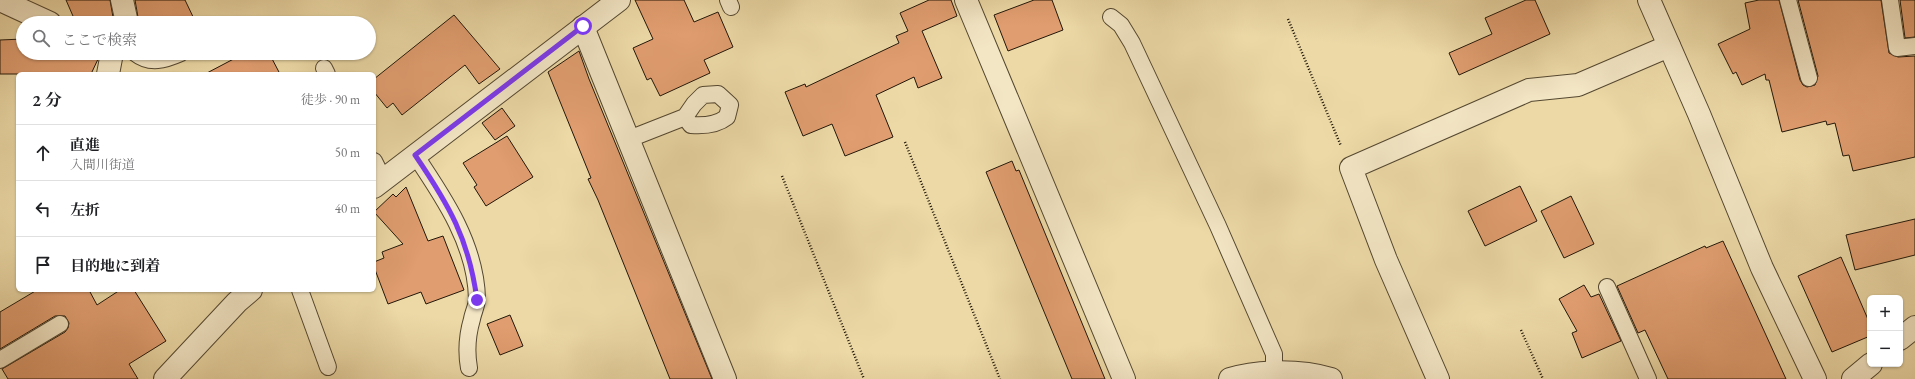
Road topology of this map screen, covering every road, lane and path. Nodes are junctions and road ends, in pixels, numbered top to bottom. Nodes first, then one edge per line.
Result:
1 (0, 0) edge
2 (122, 0) edge
3 (619, 0) edge
4 (966, 0) edge
5 (1649, 0) edge
6 (1788, 0) edge
7 (1890, 0) edge
8 (35, 16) edge
9 (125, 16) edge
10 (1111, 17) dead end
11 (1288, 19) dead end
12 (583, 26) junction
13 (1669, 46) junction
14 (1915, 46) edge
15 (111, 60) edge
16 (108, 72) edge
17 (1809, 78) dead end
18 (685, 118) dead end
19 (629, 139) junction
20 (905, 142) dead end
21 (415, 155) junction
22 (1350, 168) junction
23 (377, 176) edge
24 (782, 176) dead end
25 (1607, 287) dead end
26 (301, 292) edge
27 (239, 294) edge
28 (60, 324) dead end
29 (1915, 327) edge
30 (1521, 330) dead end
31 (1903, 337) edge
32 (0, 360) edge
33 (328, 367) dead end
34 (1867, 367) edge
35 (469, 368) dead end
36 (1274, 373) junction
37 (165, 379) edge
38 (725, 379) edge
39 (864, 379) edge
40 (1000, 379) edge
41 (1124, 379) edge
42 (1230, 379) edge
43 (1331, 379) edge
44 (1438, 379) edge
45 (1544, 379) edge
46 (1648, 379) edge
47 (1815, 379) edge
48 (1853, 379) edge

1 - 8 street
2 - 9 street
3 - 12 street
4 - 41 street
5 - 13 street
6 - 17 lane
7 - 14 lane
10 - 36 lane
11 - 22 path
12 - 19 street
12 - 21 street
13 - 22 street
13 - 47 street
15 - 16 street
18 - 19 lane
19 - 38 street
20 - 40 path
21 - 23 street
21 - 35 lane
22 - 44 street
24 - 39 path
25 - 46 lane
26 - 33 lane
27 - 37 street
28 - 32 lane
29 - 31 street
30 - 45 path
34 - 48 street
36 - 42 street
36 - 43 street

